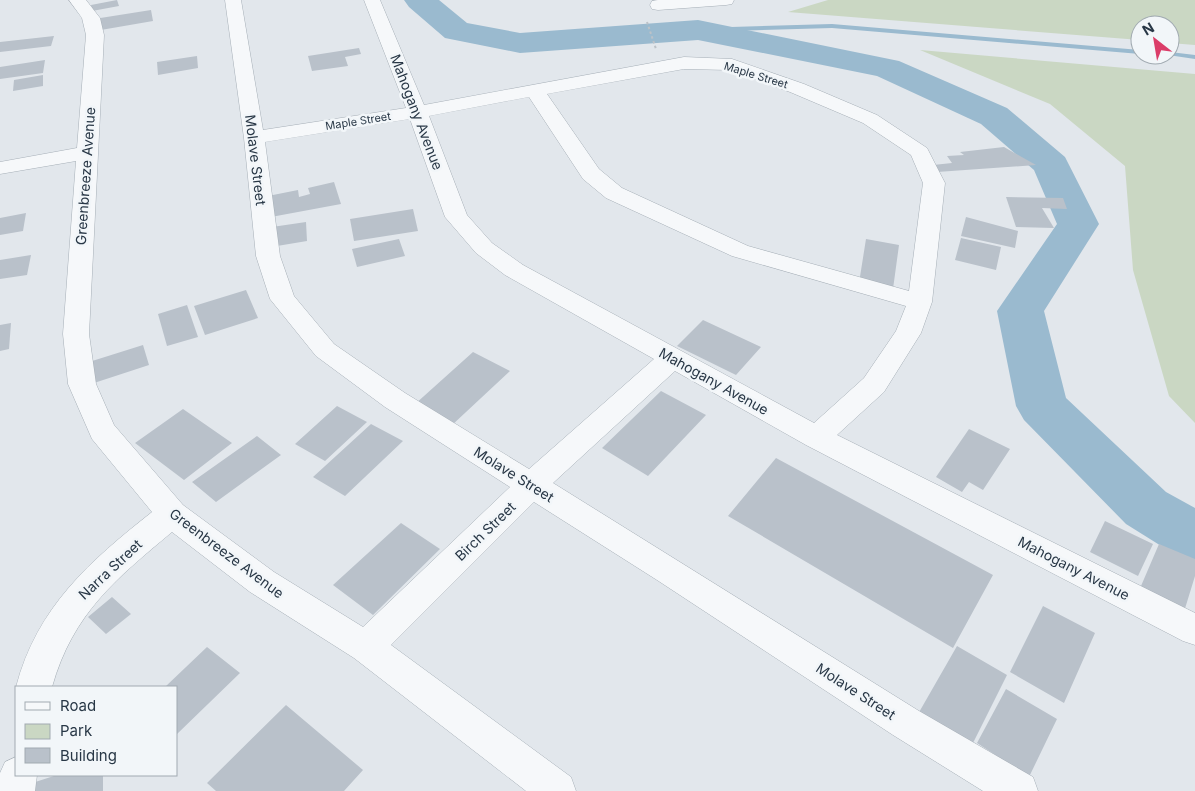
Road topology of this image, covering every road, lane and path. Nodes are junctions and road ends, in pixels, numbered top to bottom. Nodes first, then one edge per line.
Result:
1 (77, 0) edge
2 (233, 0) edge
3 (372, 0) edge
4 (726, 0) edge
5 (658, 5) dead end
6 (646, 20) dead end
7 (651, 38) dead end
8 (535, 91) junction
9 (416, 112) junction
10 (254, 138) junction
11 (86, 153) junction
12 (0, 168) edge
13 (920, 302) junction
14 (672, 358) junction
15 (816, 437) junction
16 (531, 486) junction
17 (172, 514) junction
18 (1195, 630) edge
19 (366, 647) junction
20 (34, 686) edge
21 (18, 776) edge
22 (16, 791) edge
23 (557, 791) edge
24 (1019, 791) edge

1 - 11 street, Greenbreeze Avenue
2 - 10 street, Molave Street
3 - 9 street, Mahogany Avenue
4 - 5 street
6 - 7 path
8 - 9 street, Maple Street
8 - 13 street
8 - 13 street, Maple Street
9 - 10 street, Maple Street
9 - 14 street, Mahogany Avenue
10 - 16 street, Molave Street
11 - 12 street
11 - 17 street, Greenbreeze Avenue
13 - 15 street, Maple Street
14 - 15 street, Mahogany Avenue
14 - 16 street, Birch Street
15 - 18 street, Mahogany Avenue
16 - 19 street, Birch Street
16 - 24 street, Molave Street
17 - 19 street, Greenbreeze Avenue
17 - 20 street, Narra Street
19 - 23 street, Greenbreeze Avenue
21 - 22 street

